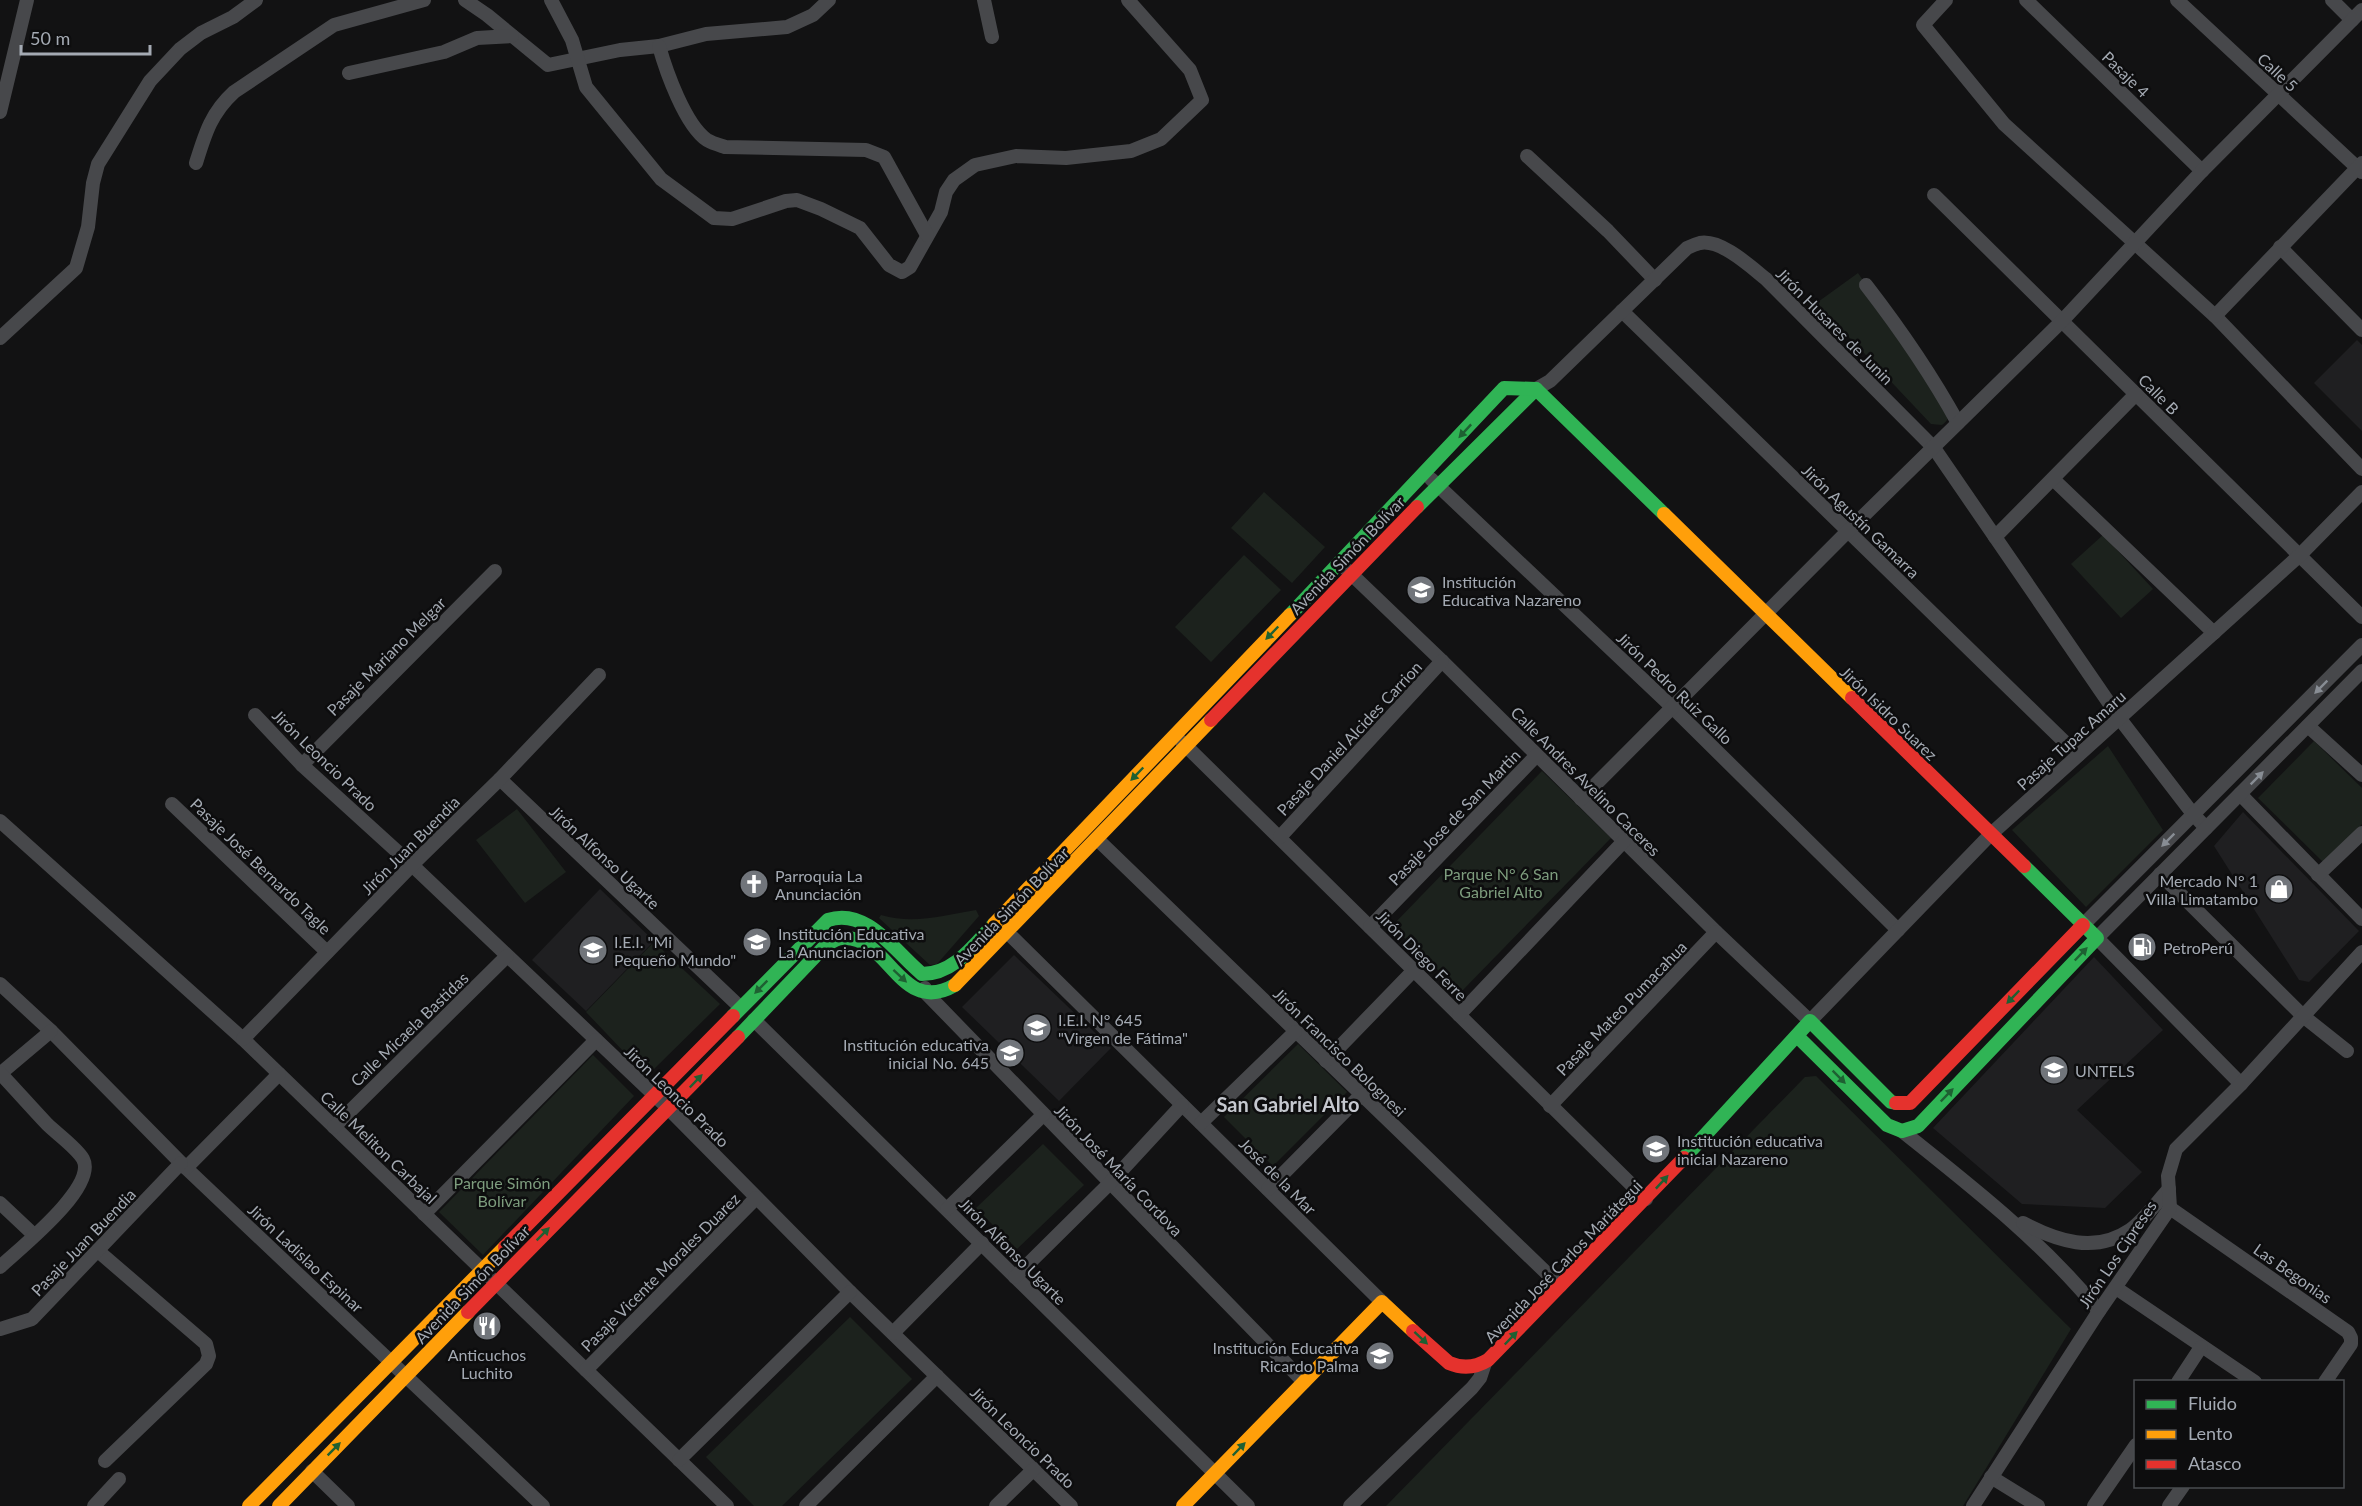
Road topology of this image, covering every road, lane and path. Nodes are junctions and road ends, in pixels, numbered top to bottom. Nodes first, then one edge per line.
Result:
1 (27, 0) edge
2 (256, 0) edge
3 (424, 0) edge
4 (465, 0) edge
5 (551, 0) edge
6 (829, 0) edge
7 (984, 0) edge
8 (1128, 0) edge
9 (1946, 0) edge
10 (2026, 0) edge
11 (2177, 0) edge
12 (2332, 0) edge
13 (2357, 15) edge
14 (512, 36) junction
15 (992, 37) dead end
16 (659, 46) junction
17 (579, 59) junction
18 (349, 73) dead end
19 (2278, 95) junction
20 (0, 112) edge
21 (1527, 156) dead end
22 (196, 163) dead end
23 (2361, 167) edge
24 (2202, 171) junction
25 (1934, 195) dead end
26 (927, 236) junction
27 (1702, 242) joint
28 (2135, 243) junction
29 (2280, 247) junction
30 (1655, 280) junction
31 (1866, 285) dead end
32 (1622, 311) junction
33 (2215, 316) junction
34 (2062, 321) junction
35 (16, 324) junction
36 (0, 328) edge
37 (2362, 330) edge
38 (0, 338) edge
39 (1536, 389) junction
40 (2136, 394) junction
41 (1958, 423) junction
42 (1934, 448) junction
43 (2362, 469) edge
44 (1425, 474) junction
45 (2053, 479) junction
46 (1438, 485) junction
47 (2362, 492) edge
48 (1848, 531) junction
49 (1995, 537) junction
50 (2300, 555) junction
51 (1340, 563) junction
52 (495, 571) dead end
53 (1351, 574) junction
54 (1765, 614) junction
55 (2362, 617) edge
56 (2214, 633) junction
57 (2362, 645) edge
58 (1442, 661) junction
59 (2362, 671) edge
60 (599, 675) dead end
61 (1672, 706) junction
62 (255, 715) dead end
63 (2120, 719) junction
64 (2308, 726) junction
65 (1174, 734) junction
66 (1186, 746) junction
67 (1537, 755) junction
68 (2078, 755) junction
69 (303, 765) junction
70 (2362, 775) edge
71 (500, 779) junction
72 (2240, 794) junction
73 (1581, 799) junction
74 (172, 804) dead end
75 (2193, 814) junction
76 (0, 821) edge
77 (2206, 828) junction
78 (2362, 833) edge
79 (1990, 835) junction
80 (1280, 837) junction
81 (1097, 839) junction
82 (1624, 842) junction
83 (412, 865) junction
84 (2160, 874) junction
85 (2318, 874) junction
86 (2362, 919) edge
87 (996, 921) junction
88 (2083, 925) junction
89 (1370, 927) junction
90 (1898, 930) junction
91 (1716, 932) junction
92 (1009, 934) junction
93 (2097, 938) junction
94 (327, 952) junction
95 (2362, 952) edge
96 (507, 956) junction
97 (1414, 970) junction
98 (922, 974) junction
99 (0, 984) edge
100 (926, 993) junction
101 (740, 1007) junction
102 (1459, 1015) junction
103 (2303, 1016) junction
104 (754, 1020) junction
105 (1810, 1022) junction
106 (51, 1030) junction
107 (1295, 1032) junction
108 (1797, 1036) junction
109 (243, 1039) junction
110 (596, 1040) junction
111 (2347, 1051) dead end
112 (1326, 1062) junction
113 (0, 1073) edge
114 (279, 1074) junction
115 (2241, 1084) junction
116 (1361, 1095) junction
117 (654, 1096) junction
118 (1182, 1105) junction
119 (1550, 1106) junction
120 (669, 1109) junction
121 (1043, 1115) junction
122 (1201, 1123) junction
123 (334, 1127) junction
124 (1902, 1131) junction
125 (184, 1166) junction
126 (1109, 1184) junction
127 (2169, 1189) junction
128 (1268, 1190) junction
129 (756, 1197) junction
130 (1646, 1199) junction
131 (0, 1203) edge
132 (2170, 1208) junction
133 (947, 1209) junction
134 (424, 1214) junction
135 (2008, 1215) junction
136 (34, 1235) junction
137 (982, 1243) junction
138 (98, 1251) junction
139 (0, 1267) edge
140 (483, 1271) junction
141 (1015, 1277) junction
142 (495, 1282) junction
143 (1560, 1287) junction
144 (2115, 1288) junction
145 (850, 1292) junction
146 (1382, 1302) junction
147 (2099, 1311) junction
148 (0, 1329) edge
149 (893, 1333) junction
150 (2201, 1347) junction
151 (393, 1362) junction
152 (1485, 1363) junction
153 (586, 1370) junction
154 (406, 1376) junction
155 (937, 1376) junction
156 (2179, 1380) edge
157 (2252, 1380) edge
158 (2326, 1380) edge
159 (1304, 1382) junction
160 (2134, 1448) edge
161 (679, 1460) junction
162 (105, 1461) dead end
163 (1034, 1469) junction
164 (312, 1471) junction
165 (1214, 1475) junction
166 (1990, 1477) junction
167 (119, 1479) dead end
168 (2182, 1488) edge
169 (94, 1506) edge
170 (249, 1506) edge
171 (279, 1506) edge
172 (348, 1506) edge
173 (543, 1506) edge
174 (727, 1506) edge
175 (806, 1506) edge
176 (996, 1506) edge
177 (1071, 1506) edge
178 (1183, 1506) edge
179 (1248, 1506) edge
180 (1350, 1506) edge
181 (1973, 1506) edge
182 (2038, 1506) edge
183 (2094, 1506) edge
184 (2169, 1506) edge

1 - 20 street
2 - 35 street
3 - 22 street
4 - 14 street
5 - 17 street
6 - 16 street
7 - 15 street
8 - 26 street
9 - 28 street
10 - 24 street, Pasaje 4
11 - 19 street, Calle 5
12 - 13 street
13 - 19 street
14 - 17 street
14 - 18 street
16 - 17 street
16 - 26 street
17 - 26 street
19 - 23 street, Calle 5
19 - 24 street
21 - 30 street
23 - 29 street
24 - 28 street
25 - 34 street, Calle B
27 - 30 street, Avenida Simón Bolívar
27 - 42 street, Jirón Husares de Junin
28 - 33 street
28 - 34 street
29 - 33 street
29 - 37 street
30 - 32 street, Avenida Simón Bolívar
31 - 41 street
32 - 39 street, Avenida Simón Bolívar
32 - 48 street, Jirón Agustín Gamarra
33 - 43 street
34 - 40 street, Calle B
34 - 41 street
35 - 36 street
35 - 38 street
39 -> 44 street, Avenida Simón Bolívar
39 - 46 street, Avenida Simón Bolívar
39 - 54 street, Jirón Isidro Suarez
40 - 45 street
40 - 50 street, Calle B
41 - 42 street
42 - 48 street
42 - 49 street, Jirón Husares de Junin
44 - 46 street, Jirón Pedro Ruiz Gallo
44 - 51 street, Avenida Simón Bolívar
45 - 49 street
45 - 56 street
46 - 53 street, Avenida Simón Bolívar
46 - 61 street, Jirón Pedro Ruiz Gallo
47 - 50 street, Pasaje Tupac Amaru
48 - 54 street
48 - 68 street, Jirón Agustín Gamarra
49 - 63 street, Jirón Husares de Junin
50 - 55 street, Calle B
50 - 56 street, Pasaje Tupac Amaru
51 - 53 street, Calle Andres Avelino Caceres
51 -> 65 street, Avenida Simón Bolívar
52 - 69 street, Pasaje Mariano Melgar
53 - 58 street, Calle Andres Avelino Caceres
53 - 66 street, Avenida Simón Bolívar
54 - 61 street
54 - 79 street, Jirón Isidro Suarez
56 - 63 street, Pasaje Tupac Amaru
57 -> 75 street
58 - 67 street, Calle Andres Avelino Caceres
58 - 80 street, Pasaje Daniel Alcides Carrion
59 - 64 street
60 - 71 street, Jirón Juan Buendia
61 - 73 street
61 - 90 street, Jirón Pedro Ruiz Gallo
62 - 69 street, Jirón Leoncio Prado
63 - 68 street, Pasaje Tupac Amaru
63 - 75 street, Jirón Husares de Junin
64 - 70 street
72 -> 64 street
65 - 66 street, Jirón Diego Ferre
65 -> 87 street, Avenida Simón Bolívar
66 - 80 street, Jirón Diego Ferre
66 - 81 street, Avenida Simón Bolívar
67 - 73 street, Calle Andres Avelino Caceres
67 - 89 street, Pasaje Jose de San Martin
68 - 79 street, Pasaje Tupac Amaru
69 - 83 street, Jirón Leoncio Prado
71 - 83 street, Jirón Juan Buendia
71 - 101 street, Jirón Alfonso Ugarte
72 - 77 street
72 - 85 street
73 - 82 street, Calle Andres Avelino Caceres
74 - 94 street, Pasaje José Bernardo Tagle
75 - 77 street, Jirón Husares de Junin
75 -> 88 street
76 - 109 street, Calle Meliton Carbajal
77 - 84 street
78 - 85 street
79 - 88 street, Jirón Isidro Suarez
79 - 90 street, Pasaje Tupac Amaru
80 - 89 street, Jirón Diego Ferre
81 - 92 street, Avenida Simón Bolívar
81 - 107 street, Jirón Francisco Bolognesi
82 - 91 street, Calle Andres Avelino Caceres
82 - 102 street
83 - 94 street, Jirón Juan Buendia
83 - 96 street, Jirón Leoncio Prado
84 - 93 street
84 - 103 street
85 - 86 street
87 - 92 street, José de la Mar
87 - 98 street, Avenida Simón Bolívar
88 - 93 street, Jirón Isidro Suarez
88 -> 105 street
89 - 97 street, Jirón Diego Ferre
90 - 105 street, Pasaje Tupac Amaru
91 - 105 street, Calle Andres Avelino Caceres
91 - 119 street, Pasaje Mateo Pumacahua
92 - 100 street, Avenida Simón Bolívar
92 - 118 street, José de la Mar
93 - 115 street, Jirón Isidro Suarez
124 -> 93 street
94 - 109 street, Jirón Juan Buendia
95 - 103 street, Jirón Los Cipreses
96 - 110 street, Jirón Leoncio Prado
96 - 123 street, Calle Micaela Bastidas
97 - 102 street, Jirón Diego Ferre
97 - 112 street
98 - 100 street
98 -> 101 street, Avenida Simón Bolívar
99 - 106 street, Jirón Ladislao Espinar
104 -> 100 street, Avenida Simón Bolívar
100 - 121 street, Jirón José María Cordova
101 - 117 street, Avenida Simón Bolívar
102 - 119 street, Jirón Diego Ferre
103 - 111 street
103 - 115 street, Jirón Los Cipreses
120 -> 104 street, Avenida Simón Bolívar
104 - 133 street, Jirón Alfonso Ugarte
105 - 108 street, Avenida José Carlos Mariátegui
106 - 113 street
106 - 125 street, Jirón Ladislao Espinar
107 - 112 street, Jirón Francisco Bolognesi
107 - 122 street
108 -> 124 street
130 -> 108 street, Avenida José Carlos Mariátegui
109 - 114 street, Calle Meliton Carbajal
110 - 117 street, Jirón Leoncio Prado
110 - 134 street
112 - 116 street, Jirón Francisco Bolognesi
113 - 136 street
114 - 123 street, Calle Meliton Carbajal
114 - 125 street, Pasaje Juan Buendia
115 - 127 street, Jirón Los Cipreses
116 - 128 street
116 - 143 street, Jirón Francisco Bolognesi
117 - 120 street, Jirón Leoncio Prado
117 - 140 street, Avenida Simón Bolívar
118 - 122 street, José de la Mar
118 - 126 street
119 - 130 street, Jirón Diego Ferre
120 - 129 street, Jirón Leoncio Prado
142 -> 120 street, Avenida Simón Bolívar
121 - 126 street, Jirón José María Cordova
121 - 133 street
122 - 128 street, José de la Mar
123 - 134 street, Calle Meliton Carbajal
124 - 135 street
125 - 138 street, Pasaje Juan Buendia
125 - 151 street, Jirón Ladislao Espinar
126 - 141 street
126 - 159 street, Jirón José María Cordova
127 - 132 street, Jirón Los Cipreses
127 - 135 street
128 - 146 street, José de la Mar
129 - 145 street, Jirón Leoncio Prado
129 - 153 street, Pasaje Vicente Morales Duarez
130 - 143 street, Avenida José Carlos Mariátegui
131 - 136 street
132 - 144 street, Jirón Los Cipreses
132 - 158 street, Las Begonias
133 - 137 street, Jirón Alfonso Ugarte
134 - 140 street, Calle Meliton Carbajal
135 - 147 street
136 - 139 street
137 - 141 street, Jirón Alfonso Ugarte
137 - 149 street
138 - 148 street, Pasaje Juan Buendia
138 - 162 street
140 - 142 street, Calle Meliton Carbajal
140 - 151 street, Avenida Simón Bolívar
141 - 165 street, Jirón Alfonso Ugarte
142 - 153 street, Calle Meliton Carbajal
142 - 154 street, Avenida Simón Bolívar
152 -> 143 street, Avenida José Carlos Mariátegui
144 - 147 street, Jirón Los Cipreses
144 - 150 street
145 - 149 street, Jirón Leoncio Prado
145 - 161 street
146 -> 152 street, Avenida José Carlos Mariátegui
146 - 159 street
147 - 166 street, Jirón Los Cipreses
149 - 155 street, Jirón Leoncio Prado
150 - 156 street
150 - 157 street
151 - 154 street, Jirón Ladislao Espinar
151 - 170 street, Avenida Simón Bolívar
152 - 180 street
153 - 161 street, Calle Meliton Carbajal
164 -> 154 street, Avenida Simón Bolívar
154 - 173 street, Jirón Ladislao Espinar
155 - 163 street, Jirón Leoncio Prado
155 - 175 street
165 -> 159 street
160 - 183 street
161 - 174 street, Calle Meliton Carbajal
163 - 176 street
163 - 177 street, Jirón Leoncio Prado
164 - 171 street, Avenida Simón Bolívar
164 - 172 street
165 - 178 street
165 - 179 street, Jirón Alfonso Ugarte
166 - 181 street, Jirón Los Cipreses
166 - 182 street
167 - 169 street
168 - 184 street

